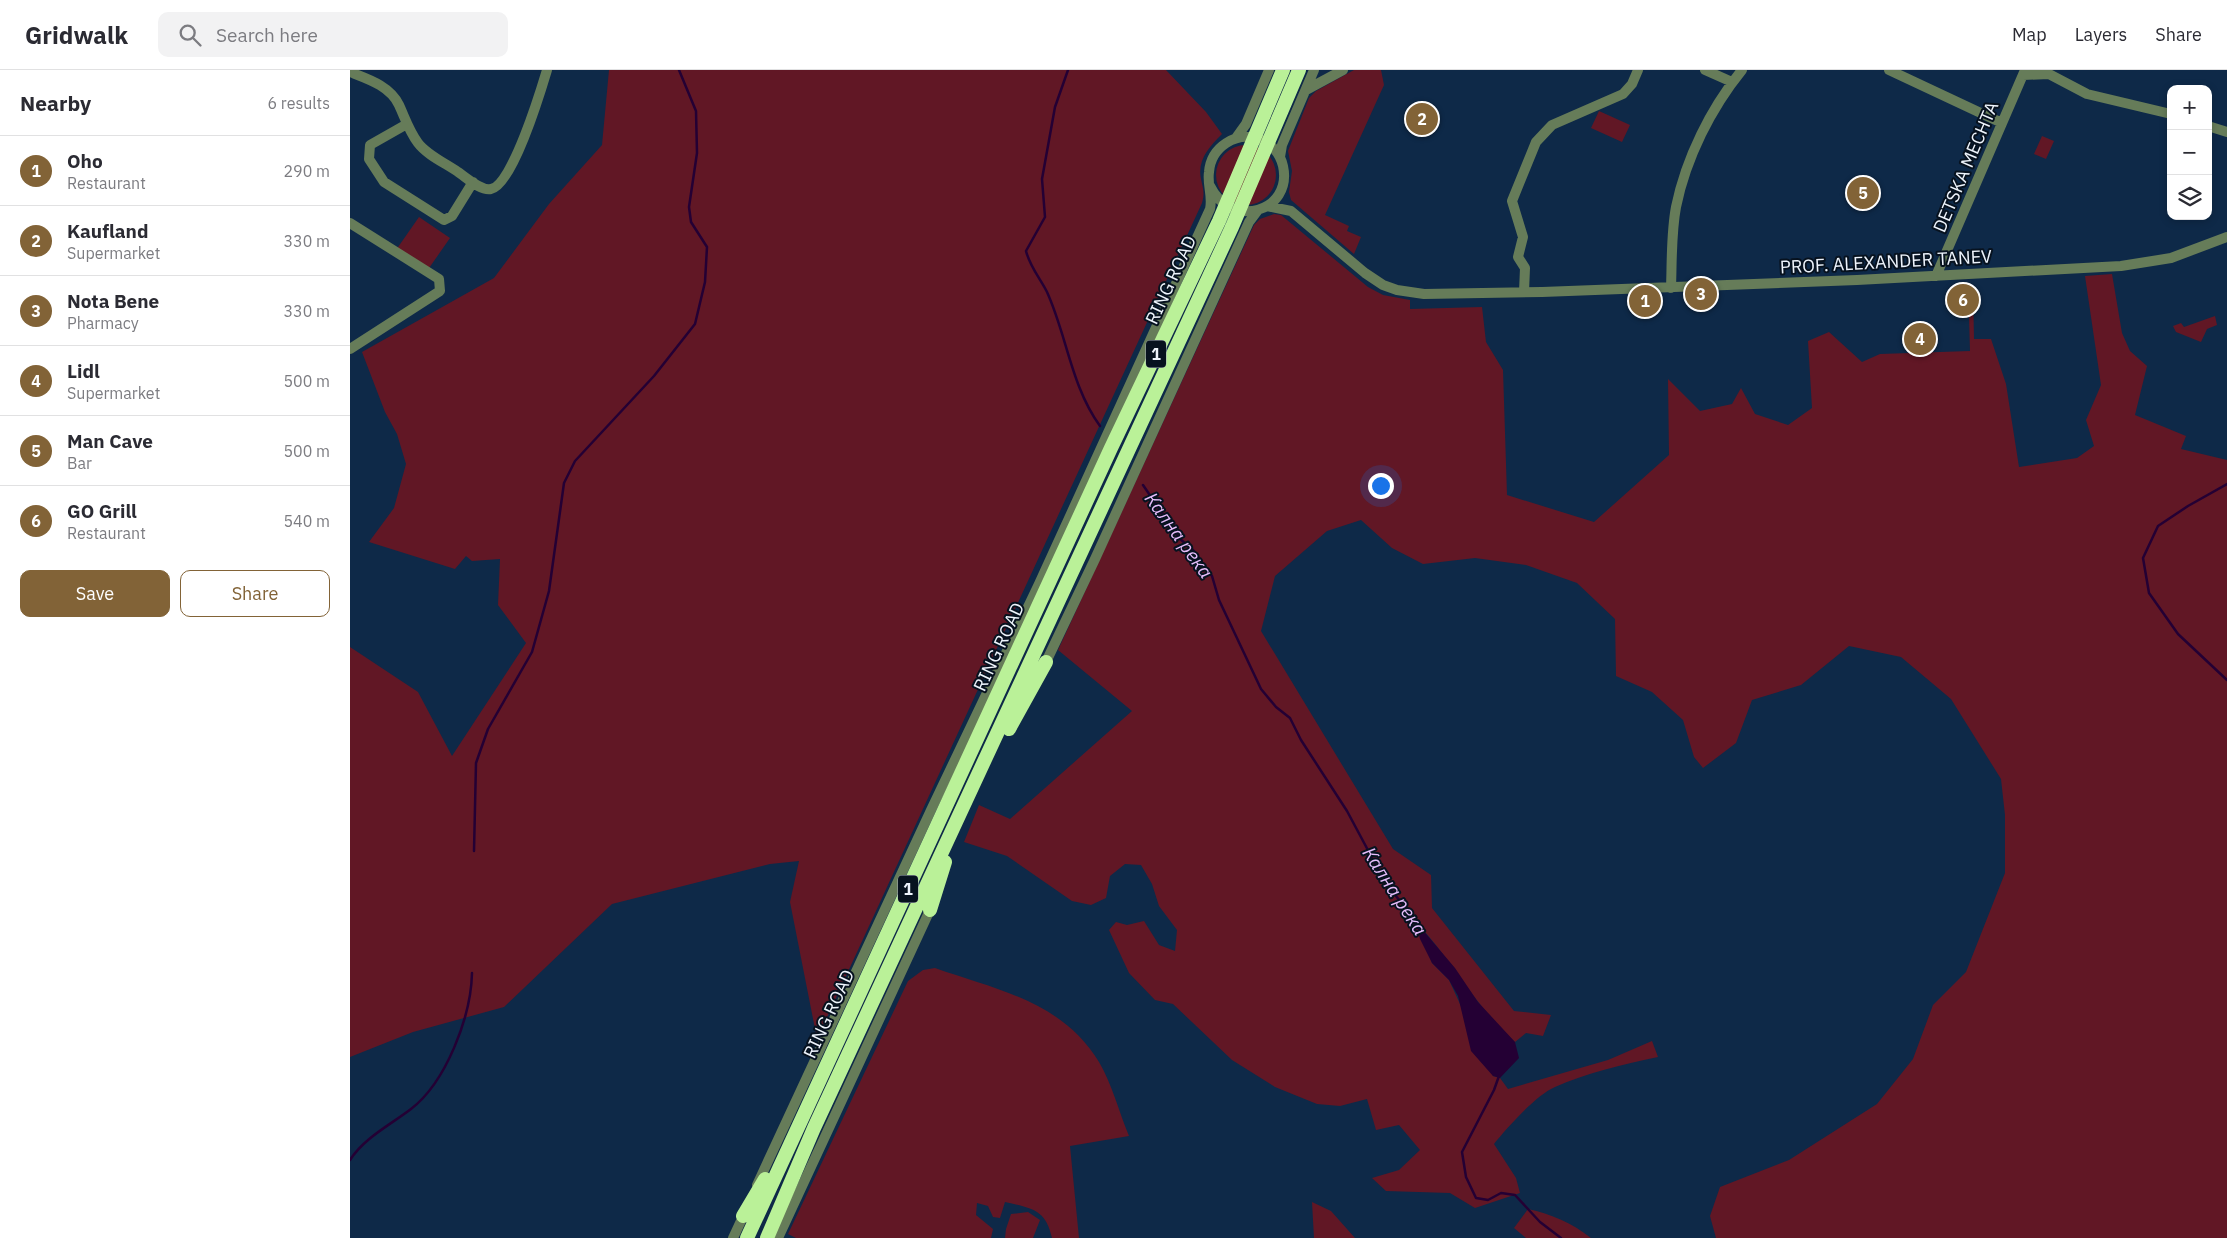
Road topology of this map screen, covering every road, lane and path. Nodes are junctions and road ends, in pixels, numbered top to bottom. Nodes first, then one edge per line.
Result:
1 (546, 70) edge
2 (1283, 70) edge
3 (1299, 70) edge
4 (1314, 70) edge
5 (1343, 70) edge
6 (1638, 70) edge
7 (1705, 70) edge
8 (1742, 70) edge
9 (1889, 70) edge
10 (350, 72) edge
11 (1267, 72) edge
12 (2024, 73) edge
13 (1732, 82) junction
14 (1305, 91) junction
15 (2167, 113) edge
16 (2002, 123) junction
17 (407, 124) junction
18 (2212, 127) edge
19 (2227, 132) edge
20 (1236, 138) junction
21 (1280, 157) junction
22 (473, 182) junction
23 (1210, 186) junction
24 (1281, 189) junction
25 (1262, 208) junction
26 (1291, 212) junction
27 (350, 223) edge
28 (1226, 224) junction
29 (2227, 237) edge
30 (1936, 276) junction
31 (1671, 288) junction
32 (1524, 292) junction
33 (350, 349) edge
34 (1072, 532) junction
35 (1049, 563) junction
36 (1024, 617) junction
37 (1014, 658) junction
38 (1046, 662) joint
39 (981, 769) junction
40 (955, 826) junction
41 (930, 910) joint
42 (801, 1121) junction
43 (800, 1162) junction
44 (743, 1216) junction
45 (784, 1225) junction
46 (733, 1238) edge
47 (746, 1238) edge
48 (767, 1238) edge
49 (778, 1238) edge

1 - 22 street
2 - 28 highway, RING ROAD / 1
3 - 28 highway, RING ROAD / 1
4 - 14 street
5 - 14 street
6 - 32 street
7 - 13 street
8 - 13 street
9 - 16 street
10 - 17 street
11 - 20 street
12 - 15 street
12 - 16 street, DETSKA MECHTA
13 - 31 street
14 - 21 street
16 - 30 street, DETSKA MECHTA
17 - 22 street
17 - 22 street
18 - 19 street
20 - 21 street
20 - 23 street
21 - 24 street
23 - 25 street
23 - 35 street, RING ROAD
24 - 25 street
24 - 26 street, PROF. ALEXANDER TANEV
25 - 26 street, PROF. ALEXANDER TANEV
25 - 38 street
26 - 32 street, PROF. ALEXANDER TANEV
27 - 33 street
28 - 34 highway, RING ROAD / 1
28 - 39 highway, RING ROAD / 1
29 - 30 street, PROF. ALEXANDER TANEV
30 - 31 street, PROF. ALEXANDER TANEV
31 - 32 street, PROF. ALEXANDER TANEV
34 - 35 highway
34 - 37 highway, RING ROAD / 1
35 - 36 street, RING ROAD
36 - 37 highway
36 - 44 street, RING ROAD
37 - 42 highway, RING ROAD / 1
38 - 39 highway
39 - 40 highway, RING ROAD / 1
40 - 41 highway
40 - 43 highway, RING ROAD / 1
41 - 45 street
42 - 44 highway
42 - 47 highway, RING ROAD / 1
43 - 45 highway
43 - 48 highway, RING ROAD / 1
44 - 46 street, RING ROAD
45 - 49 street

